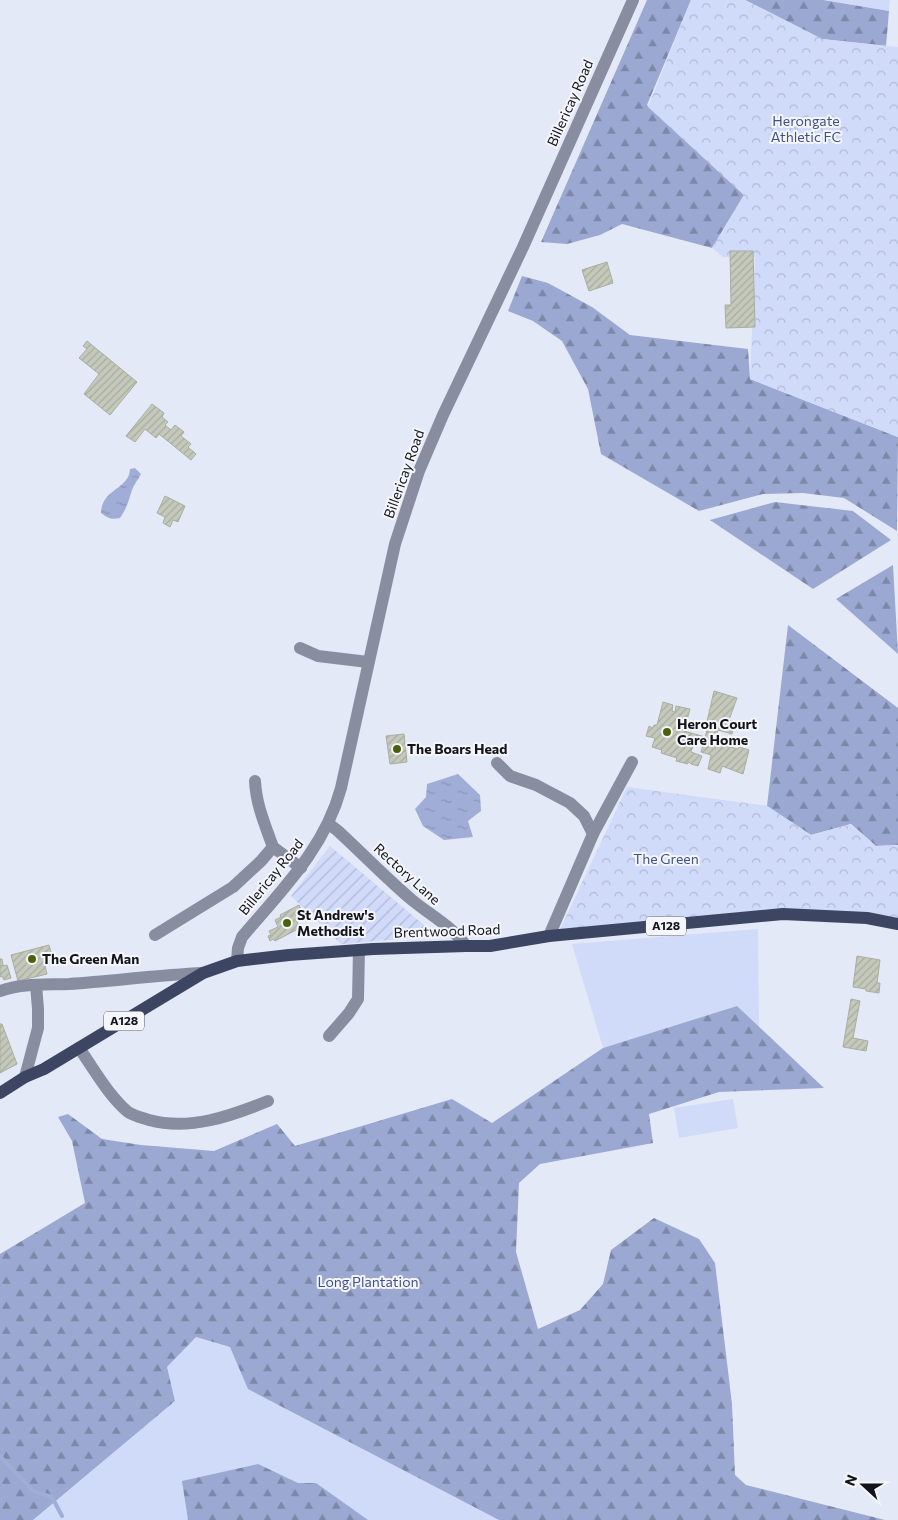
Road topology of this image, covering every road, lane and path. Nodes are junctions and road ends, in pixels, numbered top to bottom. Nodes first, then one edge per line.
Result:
1 (633, 0) edge
2 (300, 648) dead end
3 (368, 662) junction
4 (497, 762) dead end
5 (632, 762) dead end
6 (255, 781) dead end
7 (328, 824) junction
8 (593, 834) junction
9 (273, 847) junction
10 (301, 868) junction
11 (898, 924) edge
12 (155, 935) dead end
13 (549, 936) junction
14 (466, 946) junction
15 (359, 950) junction
16 (237, 960) junction
17 (203, 973) junction
18 (36, 985) junction
19 (0, 991) edge
20 (329, 1036) dead end
21 (79, 1048) junction
22 (25, 1077) junction
23 (0, 1093) edge
24 (268, 1101) dead end

1 - 3 street, Billericay Road
2 - 3 street
3 - 7 street, Billericay Road
4 - 8 street
5 - 8 street
6 - 9 street
7 - 10 street, Billericay Road
7 - 14 street, Rectory Lane
8 - 13 street
9 - 10 street
9 - 12 street
10 - 16 street, Billericay Road
11 - 13 main road, Brentwood Road / A128
13 - 14 main road, Brentwood Road / A128
14 - 15 main road, Brentwood Road / A128
15 - 16 main road, Brentwood Road / A128
15 - 20 street
16 - 17 main road, Brentwood Road / A128
17 - 18 street
17 - 21 main road, Brentwood Road / A128
18 - 19 street
18 - 22 street
21 - 22 main road, Brentwood Road / A128
21 - 24 street
22 - 23 main road, Brentwood Road / A128

